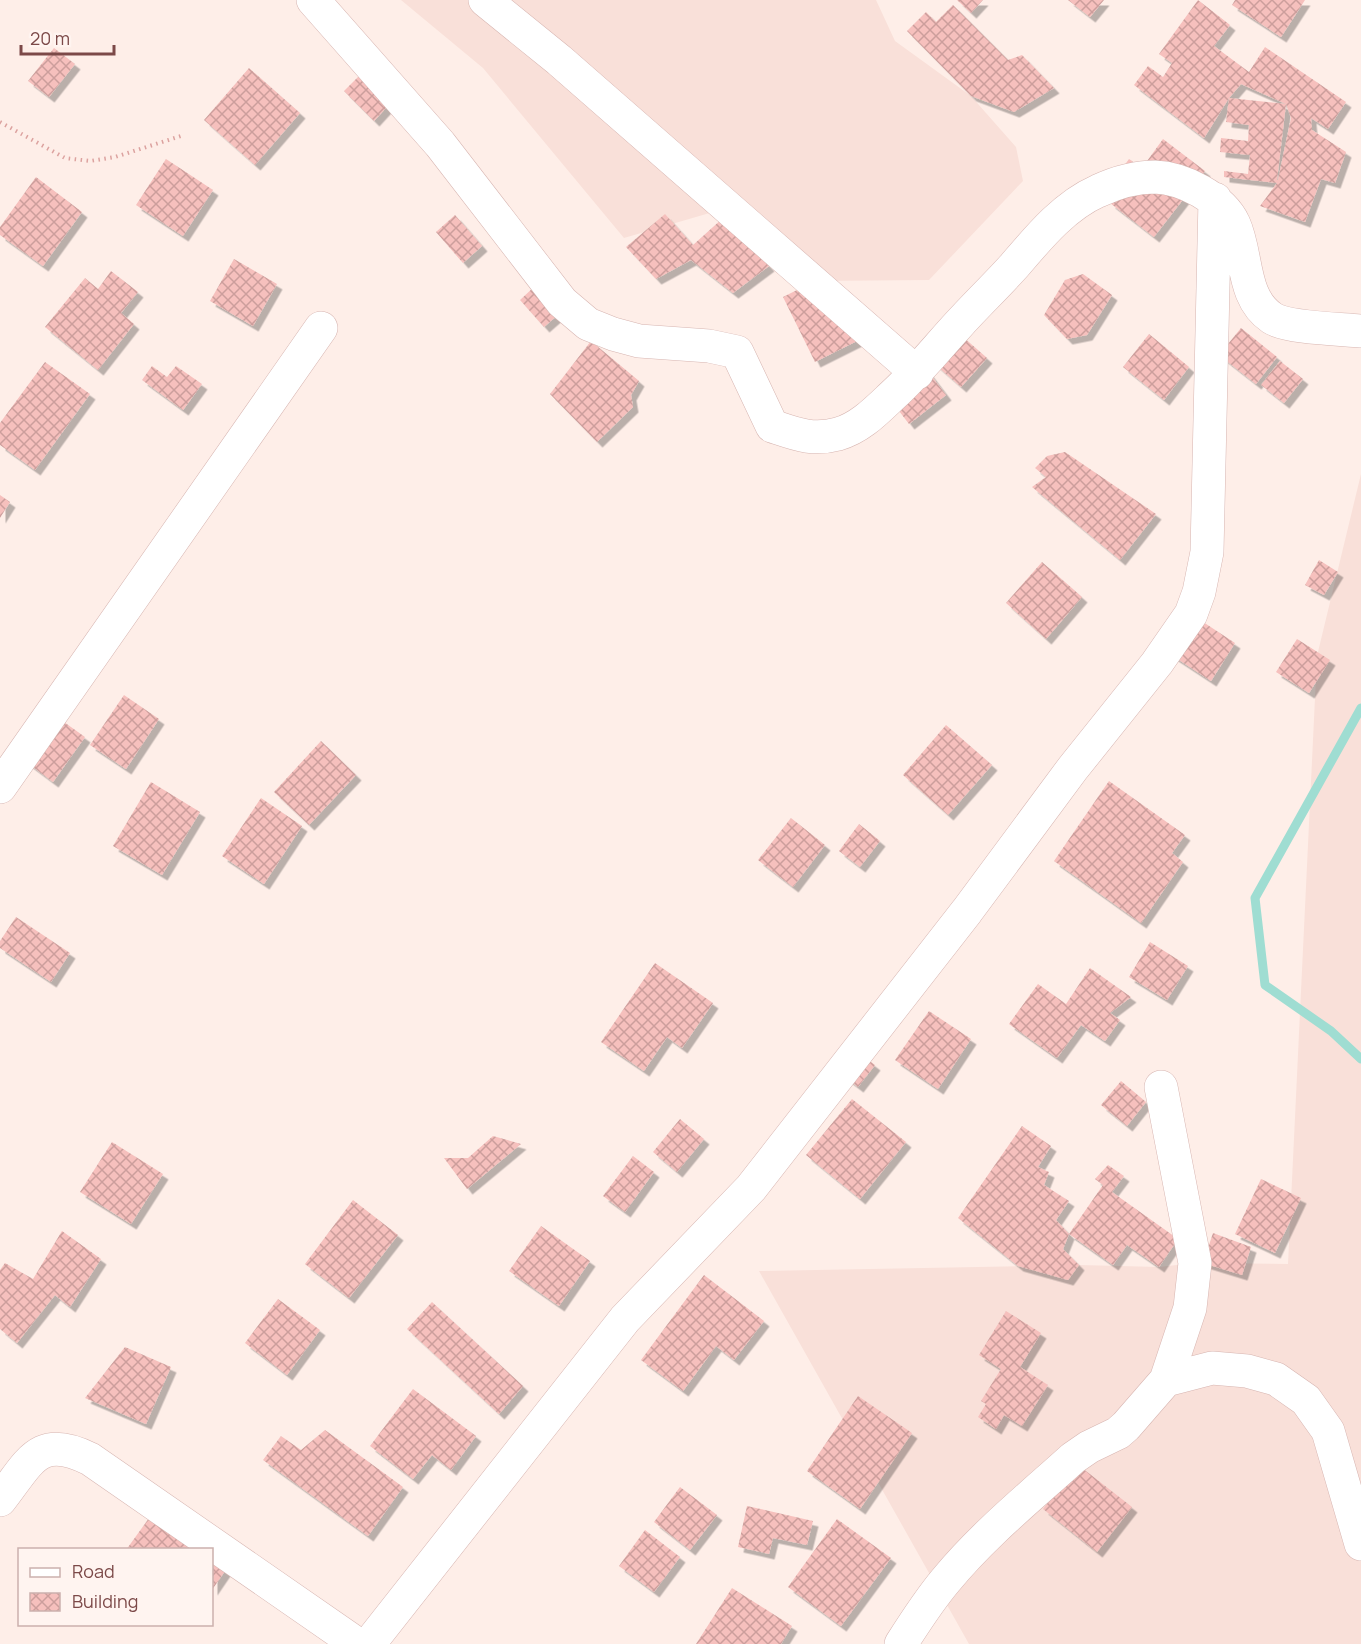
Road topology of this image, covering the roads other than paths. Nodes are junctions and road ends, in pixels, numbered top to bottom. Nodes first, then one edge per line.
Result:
1 (313, 0) edge
2 (485, 0) edge
3 (1215, 199) junction
4 (321, 328) dead end
5 (1356, 331) edge
6 (917, 373) junction
7 (0, 786) edge
8 (1161, 1087) dead end
9 (1166, 1380) junction
10 (0, 1500) edge
11 (1361, 1544) edge
12 (357, 1644) edge
13 (369, 1644) edge
14 (900, 1644) edge

1 - 6 street
2 - 6 street
3 - 5 street
3 - 6 street
3 - 13 street
4 - 7 street
8 - 9 street
9 - 11 street
9 - 14 street
10 - 12 street

